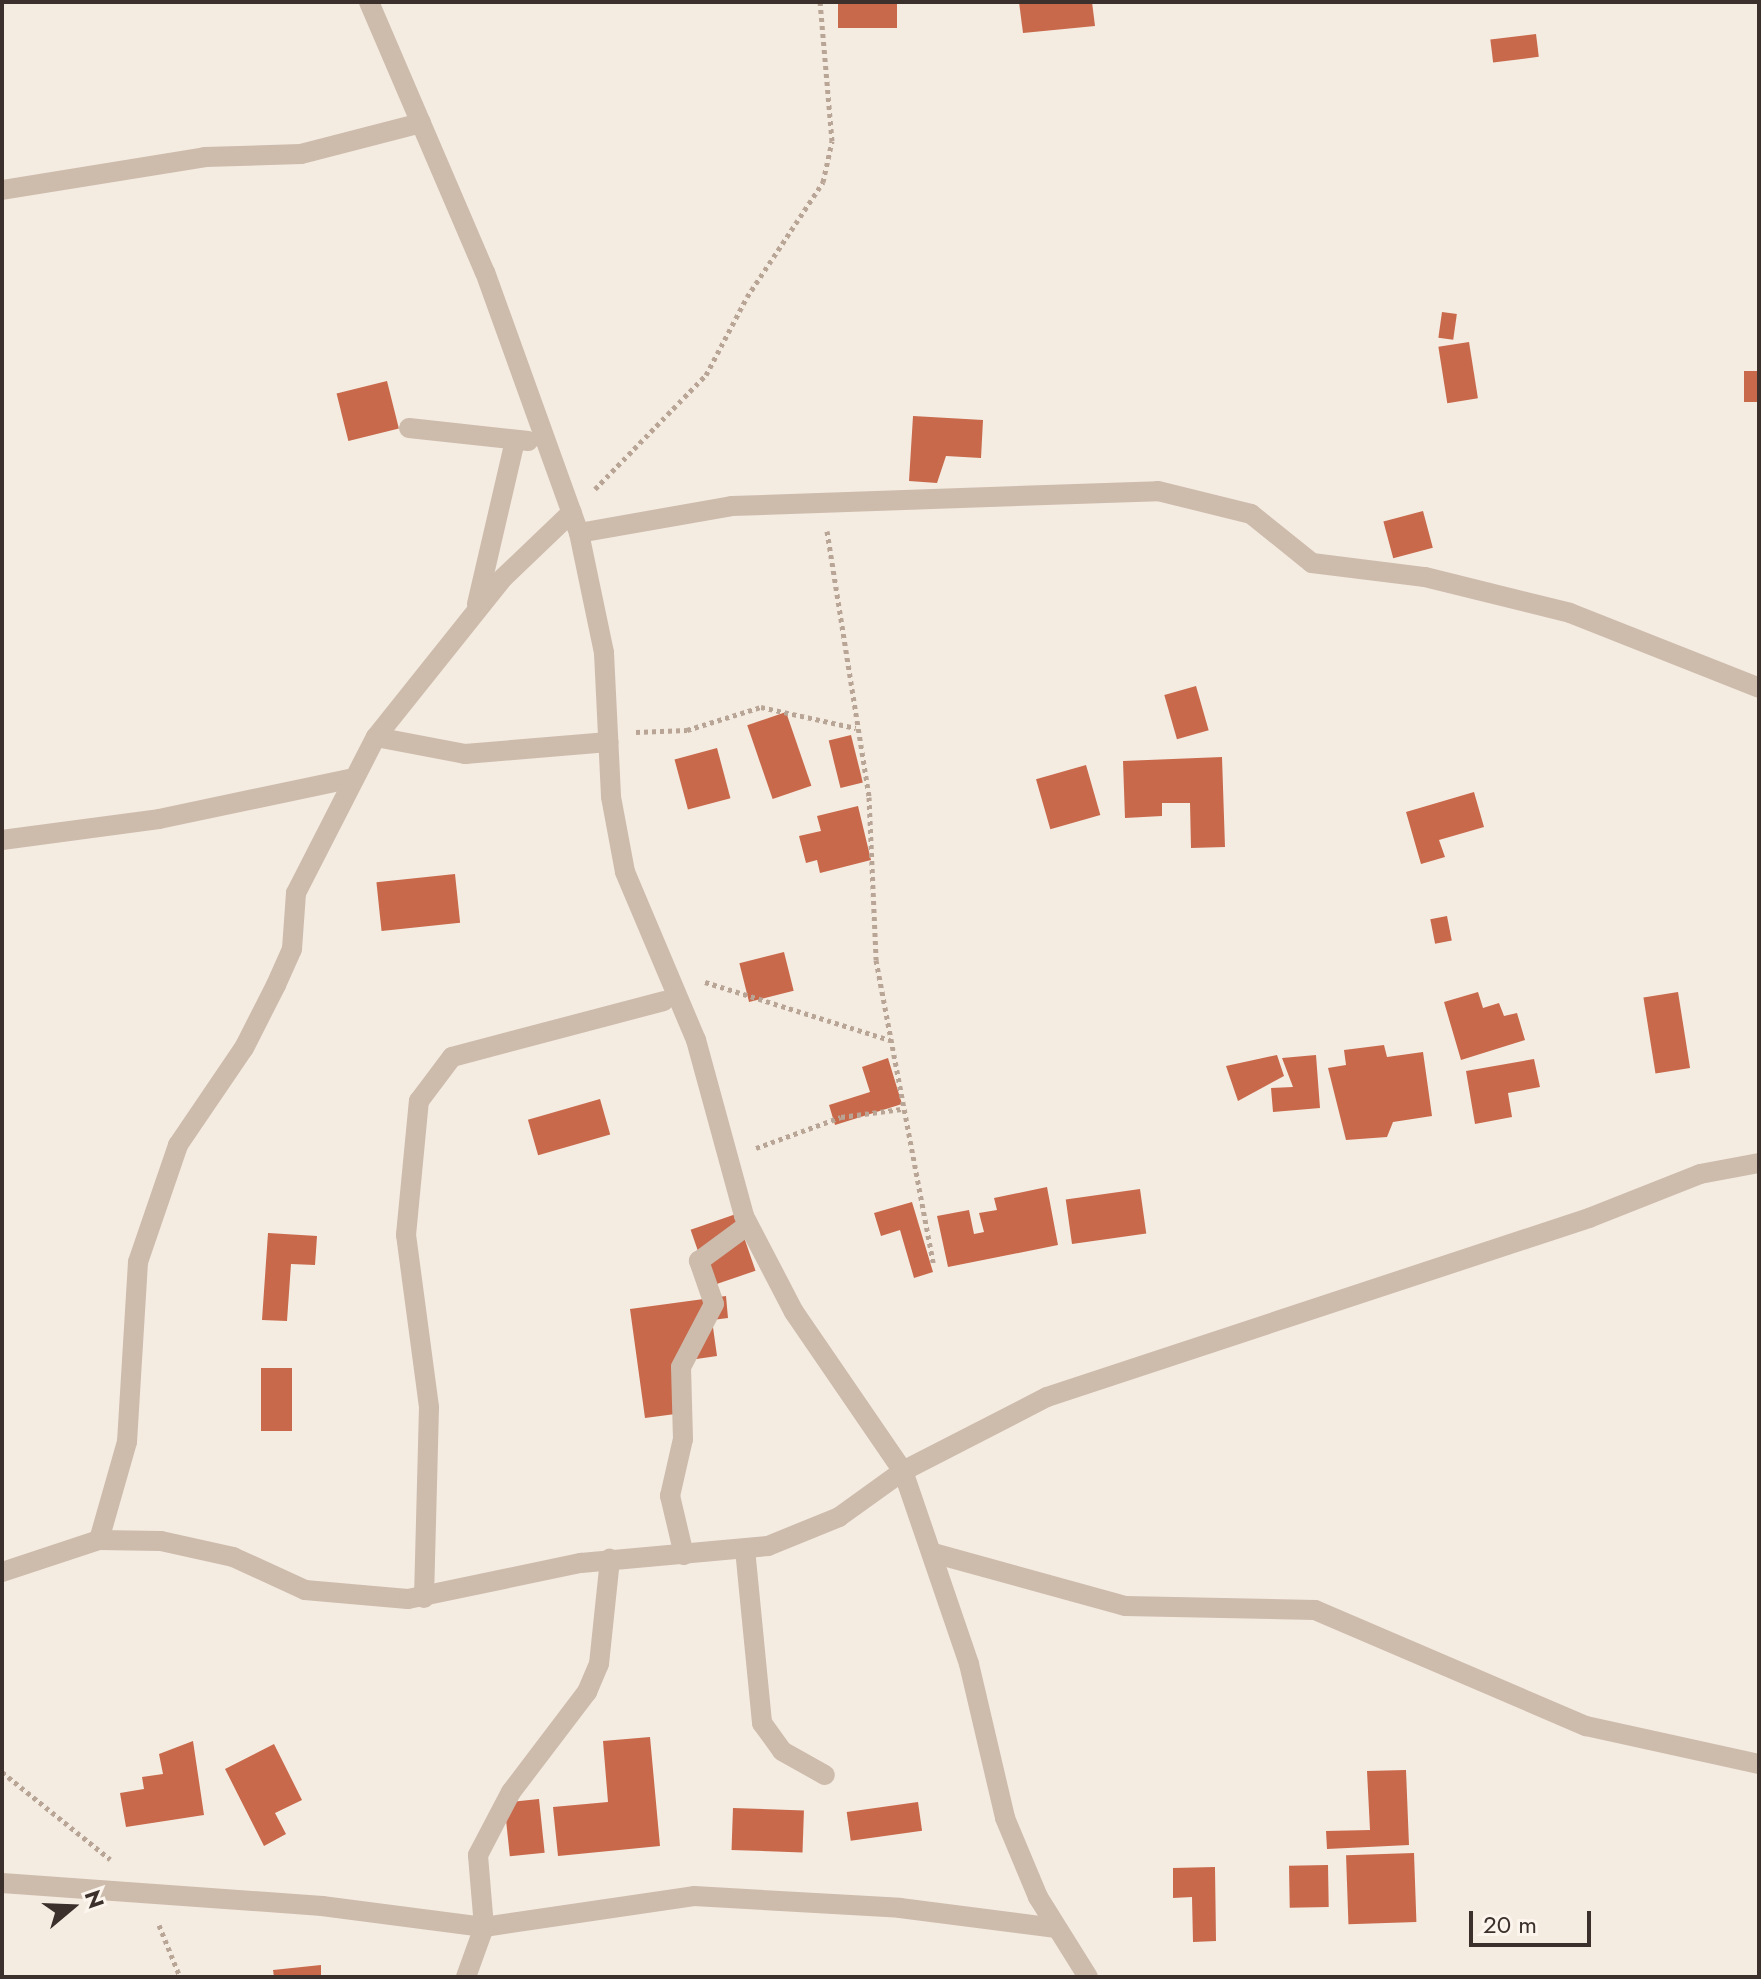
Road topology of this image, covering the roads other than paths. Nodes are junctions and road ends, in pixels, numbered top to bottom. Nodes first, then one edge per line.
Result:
1 (369, 2) edge
2 (421, 123) junction
3 (2, 190) edge
4 (409, 428) dead end
5 (515, 441) junction
6 (546, 442) junction
7 (572, 512) junction
8 (579, 533) junction
9 (475, 612) junction
10 (1759, 688) edge
11 (376, 737) junction
12 (608, 740) junction
13 (354, 778) junction
14 (2, 840) edge
15 (664, 1001) dead end
16 (1759, 1163) edge
17 (748, 1225) junction
18 (903, 1471) junction
19 (99, 1540) junction
20 (745, 1549) junction
21 (933, 1553) junction
22 (684, 1555) junction
23 (610, 1559) junction
24 (2, 1572) edge
25 (424, 1598) junction
26 (1759, 1764) edge
27 (825, 1775) dead end
28 (2, 1883) edge
29 (484, 1927) junction
30 (1057, 1928) junction
31 (466, 1977) edge
32 (1088, 1977) edge

1 - 2 street
2 - 3 street
2 - 6 street
4 - 5 street
5 - 6 street
5 - 9 street
6 - 7 street
7 - 8 street
7 - 9 street
8 - 10 street
8 - 12 street
9 - 11 street
11 - 12 street
11 - 13 street
12 - 17 street
13 - 14 street
13 - 19 street
15 - 25 street
16 - 18 street
17 - 18 street
17 - 22 street
18 - 20 street
18 - 21 street
19 - 24 street
19 - 25 street
20 - 22 street
20 - 27 street
21 - 26 street
21 - 30 street
22 - 23 street
23 - 25 street
23 - 29 street
28 - 29 street
29 - 30 street
29 - 31 street
30 - 32 street

